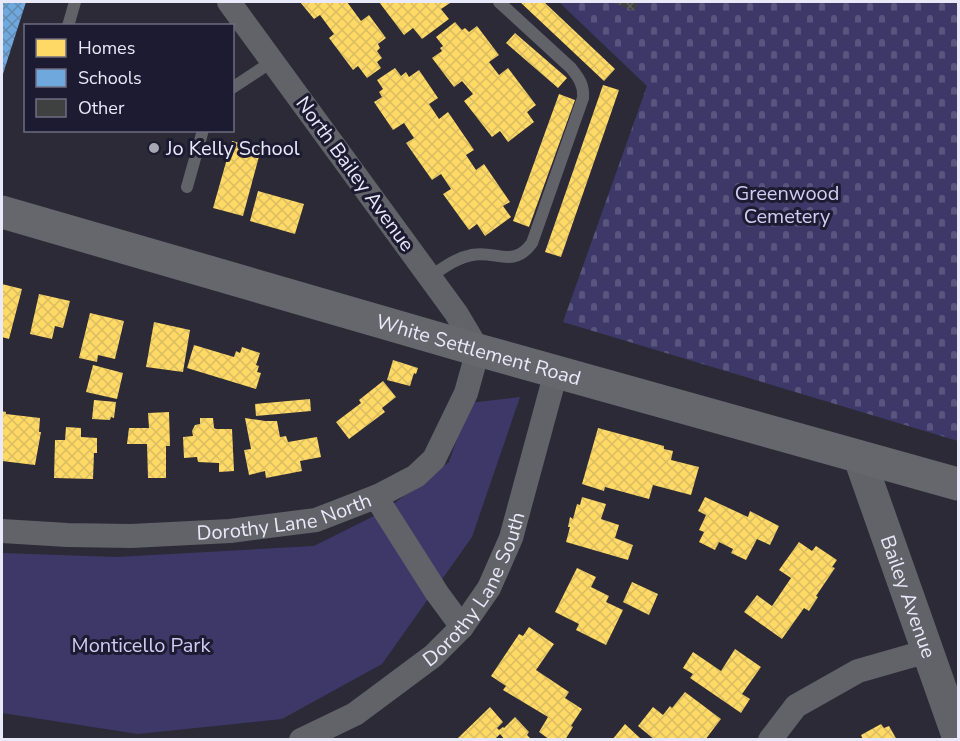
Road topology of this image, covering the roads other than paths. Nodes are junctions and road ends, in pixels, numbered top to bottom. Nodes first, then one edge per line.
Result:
1 (75, 2) edge
2 (229, 2) edge
3 (499, 2) edge
4 (69, 24) edge
5 (273, 62) junction
6 (234, 87) edge
7 (203, 132) edge
8 (187, 187) dead end
9 (2, 212) edge
10 (430, 276) junction
11 (478, 350) junction
12 (556, 372) junction
13 (859, 457) junction
14 (958, 484) edge
15 (376, 497) junction
16 (2, 531) edge
17 (462, 627) junction
18 (928, 651) junction
19 (958, 737) edge
20 (301, 740) edge
21 (770, 740) edge

1 - 4 lane
2 - 5 street, North Bailey Avenue
3 - 10 lane
5 - 6 lane
5 - 10 street, North Bailey Avenue
7 - 8 lane
9 - 11 main road, White Settlement Road
10 - 11 street, North Bailey Avenue
11 - 12 main road, White Settlement Road
11 - 15 street, Dorothy Lane North
12 - 13 main road, White Settlement Road
12 - 17 street, Dorothy Lane South
13 - 14 main road, White Settlement Road
13 - 18 street, Bailey Avenue
15 - 16 street, Dorothy Lane North
15 - 17 street
17 - 20 street, Dorothy Lane South
18 - 19 street, Bailey Avenue
18 - 21 street

